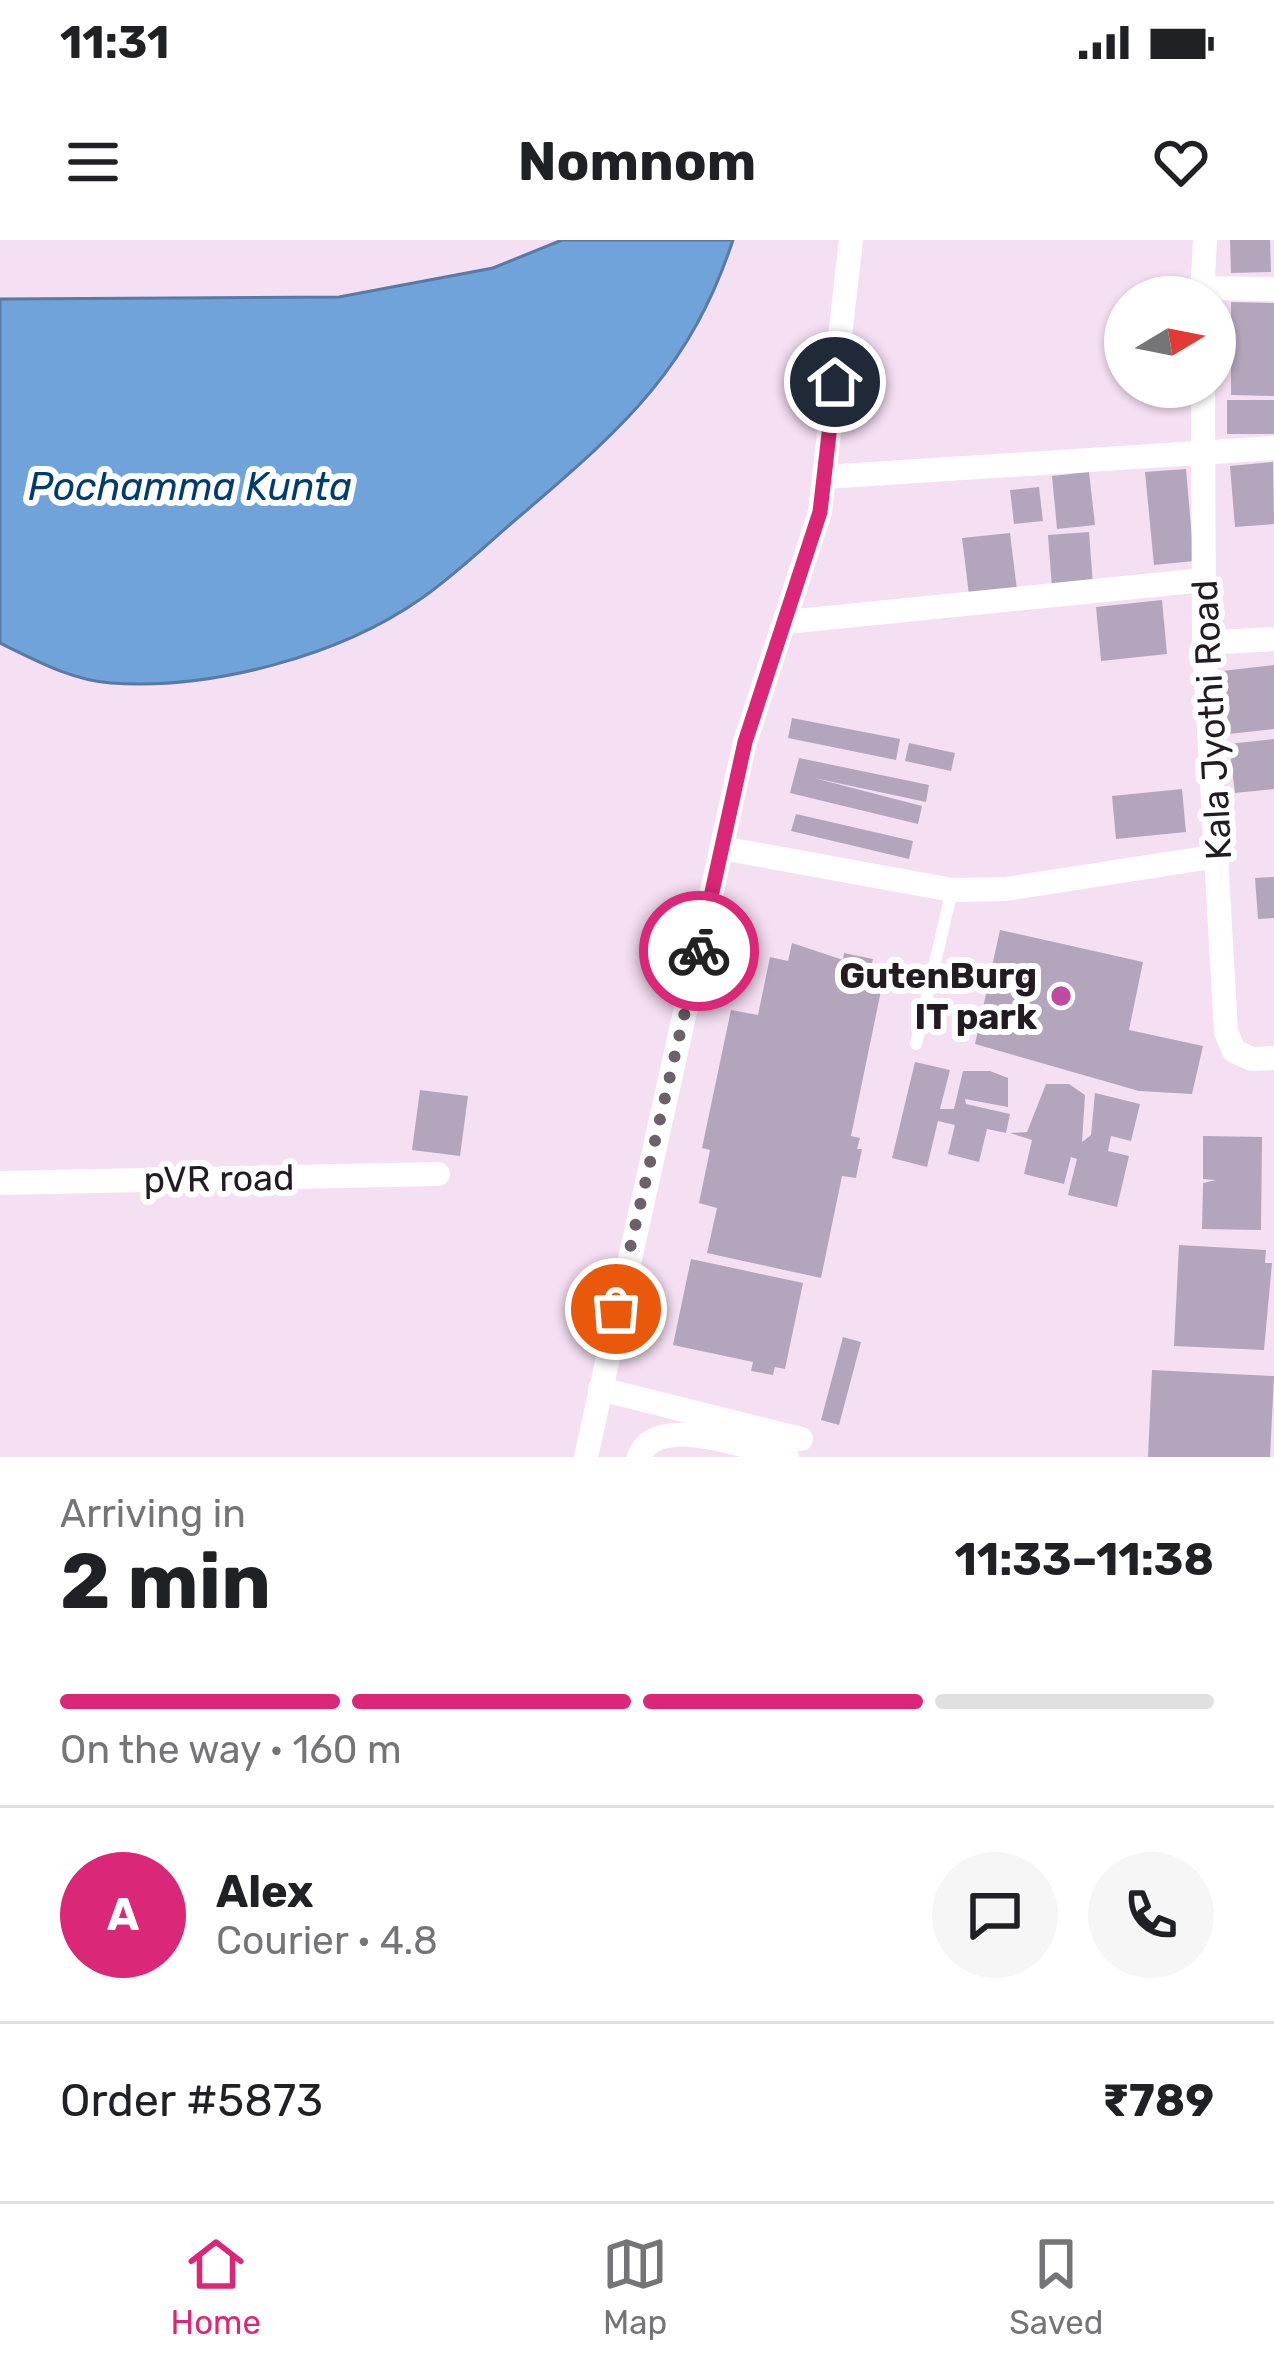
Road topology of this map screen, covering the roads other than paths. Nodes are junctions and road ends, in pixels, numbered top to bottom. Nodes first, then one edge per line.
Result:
1 (851, 240) edge
2 (1205, 240) edge
3 (1203, 276) edge
4 (1274, 289) edge
5 (1236, 291) edge
6 (1203, 408) edge
7 (1274, 448) edge
8 (1204, 451) junction
9 (825, 477) junction
10 (1204, 580) junction
11 (786, 622) junction
12 (1274, 639) edge
13 (1204, 643) junction
14 (722, 848) junction
15 (1218, 856) junction
16 (952, 890) junction
17 (916, 1044) dead end
18 (1274, 1058) edge
19 (438, 1174) dead end
20 (0, 1183) edge
21 (600, 1389) junction
22 (794, 1448) edge
23 (586, 1457) edge
24 (639, 1457) edge

1 - 9 street
2 - 3 street
4 - 5 street
6 - 8 street, Kala Jyothi Road
7 - 8 street
8 - 9 street
8 - 10 street, Kala Jyothi Road
9 - 11 street
10 - 11 street
10 - 13 street, Kala Jyothi Road
11 - 14 street
12 - 13 street
13 - 15 street, Kala Jyothi Road
14 - 16 street
14 - 21 street
15 - 16 street
15 - 18 street, Kala Jyothi Road
16 - 17 lane
19 - 20 street, pVR road
21 - 22 street
21 - 23 street
22 - 24 street

